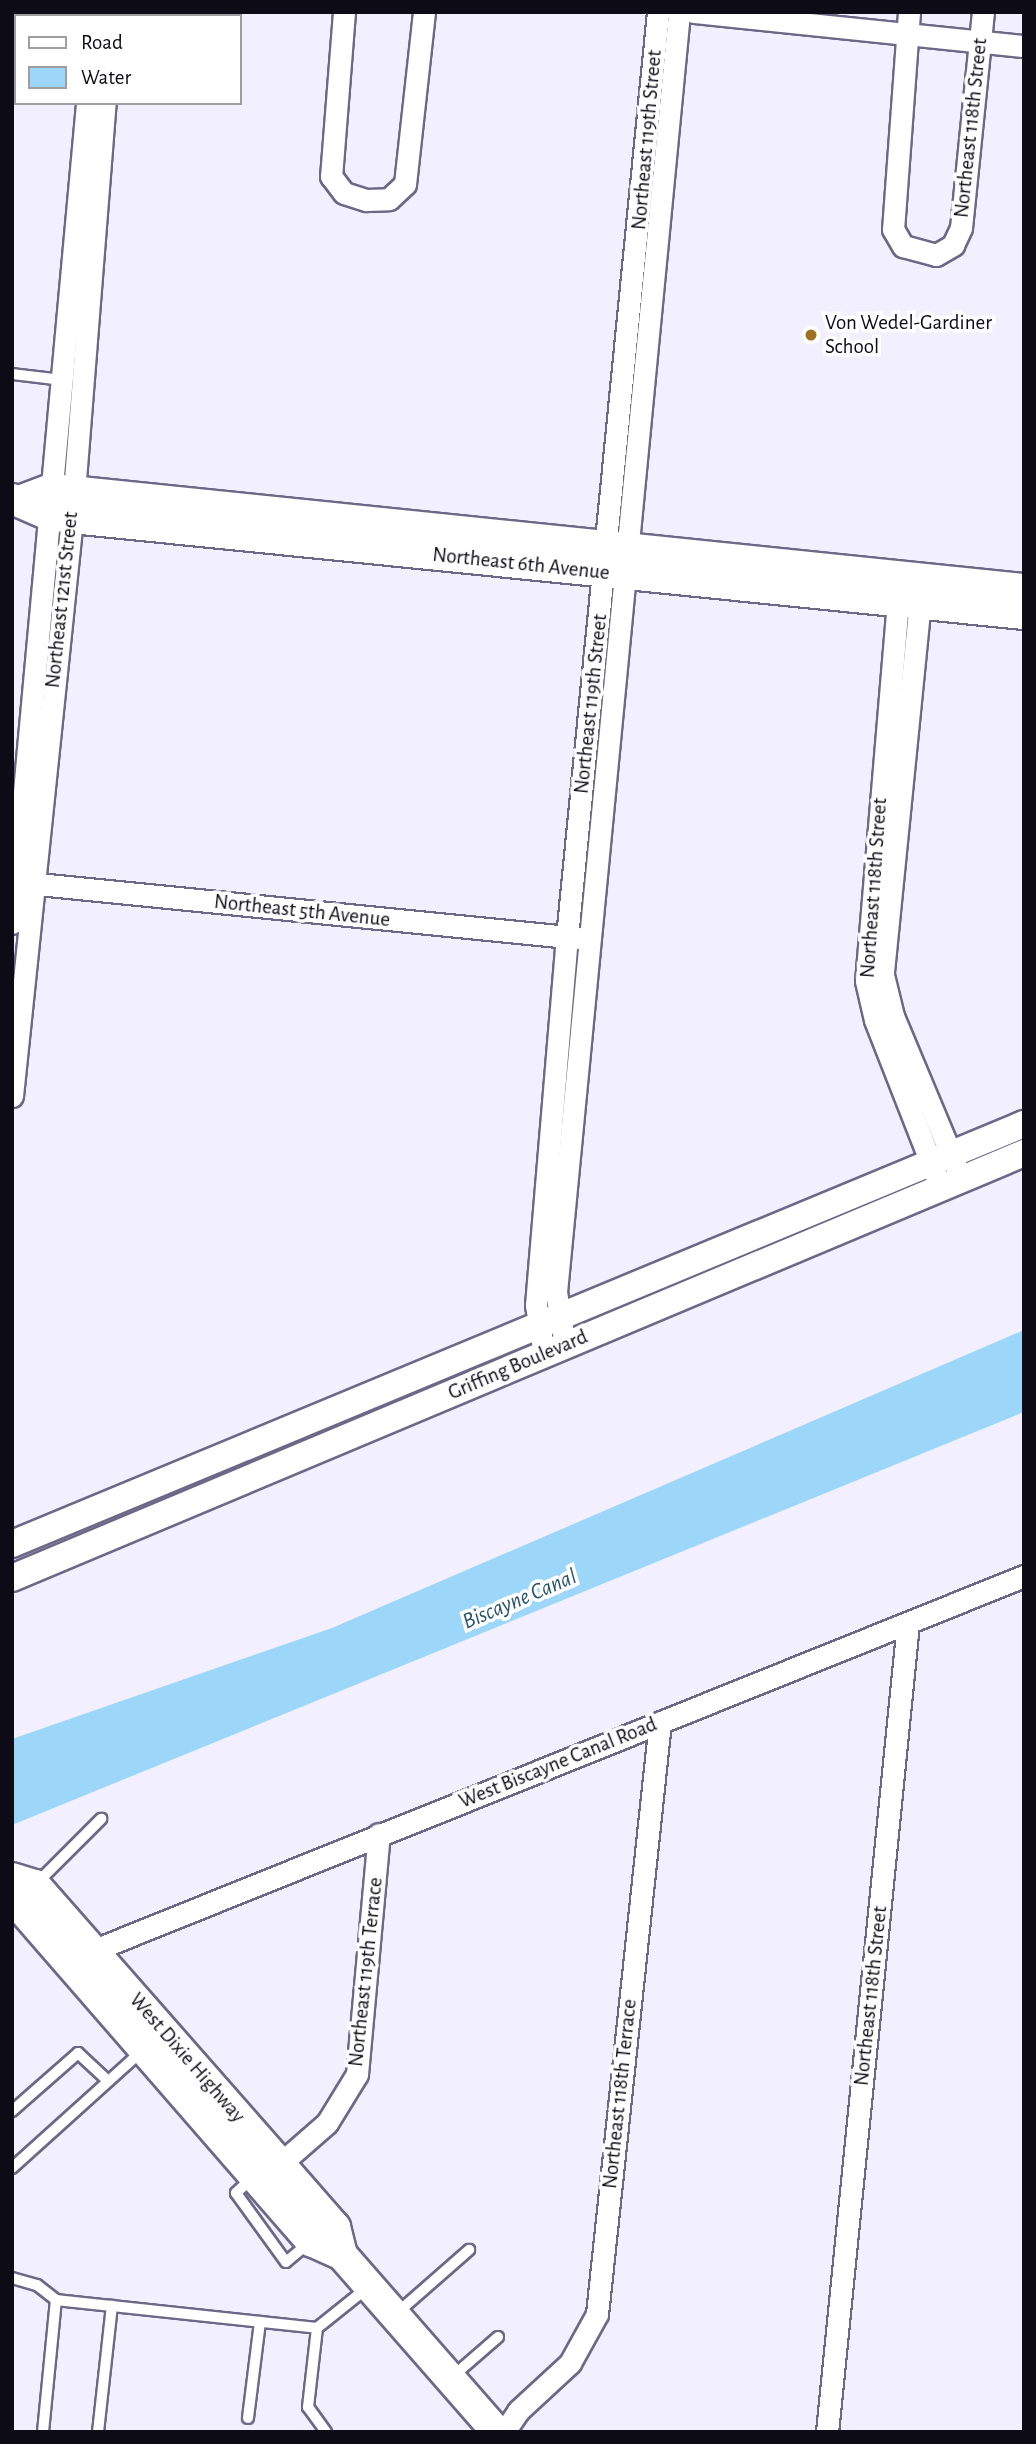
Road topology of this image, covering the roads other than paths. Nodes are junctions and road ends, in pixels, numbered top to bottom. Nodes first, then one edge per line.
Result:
1 (344, 12) edge
2 (424, 12) edge
3 (657, 12) edge
4 (679, 12) edge
5 (693, 12) edge
6 (909, 12) edge
7 (983, 12) edge
8 (906, 35) junction
9 (981, 42) junction
10 (1024, 46) edge
11 (87, 105) edge
12 (105, 105) edge
13 (12, 374) edge
14 (62, 380) junction
15 (17, 499) edge
16 (61, 504) junction
17 (616, 561) junction
18 (1024, 589) edge
19 (910, 590) junction
20 (1024, 614) edge
21 (17, 789) edge
22 (25, 883) junction
23 (12, 923) edge
24 (577, 938) junction
25 (12, 1096) edge
26 (1024, 1124) edge
27 (1024, 1153) edge
28 (940, 1157) junction
29 (951, 1184) junction
30 (552, 1337) junction
31 (12, 1544) edge
32 (1024, 1576) edge
33 (12, 1578) edge
34 (908, 1623) junction
35 (660, 1722) junction
36 (101, 1819) dead end
37 (379, 1834) junction
38 (20, 1882) edge
39 (92, 1951) junction
40 (144, 2049) junction
41 (108, 2081) junction
42 (12, 2111) edge
43 (12, 2168) edge
44 (267, 2170) junction
45 (469, 2250) dead end
46 (342, 2255) junction
47 (12, 2278) edge
48 (369, 2286) junction
49 (56, 2300) junction
50 (112, 2306) junction
51 (395, 2315) junction
52 (260, 2322) junction
53 (317, 2328) junction
54 (498, 2337) dead end
55 (450, 2378) junction
56 (248, 2418) dead end
57 (43, 2432) edge
58 (98, 2432) edge
59 (326, 2432) edge
60 (497, 2432) edge
61 (504, 2432) edge
62 (827, 2432) edge

1 - 2 street
3 - 17 street, Northeast 119th Street
4 - 17 street, Northeast 119th Street
5 - 8 street
6 - 8 street, Northeast 118th Street
7 - 9 street, Northeast 118th Street
8 - 9 street
8 - 9 street, Northeast 118th Street
9 - 10 street
11 - 14 street, Northeast 121st Street
12 - 16 street, Northeast 121st Street
13 - 14 lane
14 - 16 street, Northeast 121st Street
15 - 16 main road, Northeast 6th Avenue
16 - 17 main road, Northeast 6th Avenue
16 - 21 street, Northeast 121st Street
16 - 22 street, Northeast 121st Street
17 - 19 main road, Northeast 6th Avenue
17 - 24 street, Northeast 119th Street
18 - 19 main road, Northeast 6th Avenue
19 - 20 main road, Northeast 6th Avenue
19 - 28 street, Northeast 118th Street
21 - 22 street, Northeast 121st Street
22 - 23 street, Northeast 121st Street
22 - 24 street, Northeast 5th Avenue
22 - 25 street, Northeast 121st Street
24 - 30 street, Northeast 119th Street
26 - 28 street, Griffing Boulevard
27 - 29 street, Griffing Boulevard
28 - 29 street, Northeast 118th Street
28 - 30 street, Griffing Boulevard
29 - 30 street, Griffing Boulevard
30 - 31 street, Griffing Boulevard
30 - 33 street, Griffing Boulevard
32 - 34 street, West Biscayne Canal Road
34 - 35 street, West Biscayne Canal Road
34 - 62 street, Northeast 118th Street
35 - 37 street, West Biscayne Canal Road
35 - 61 street, Northeast 118th Terrace
36 - 38 lane
37 - 39 street, West Biscayne Canal Road
37 - 44 street, Northeast 119th Terrace
38 - 39 main road, West Dixie Highway
38 - 40 main road, West Dixie Highway
39 - 44 main road, West Dixie Highway
40 - 41 lane
40 - 44 main road, West Dixie Highway
41 - 42 lane
41 - 43 lane
44 - 46 main road, West Dixie Highway
44 - 46 main road, West Dixie Highway
45 - 51 lane
46 - 48 main road, West Dixie Highway
47 - 49 lane
48 - 51 main road, West Dixie Highway
48 - 53 lane
49 - 50 lane
49 - 57 lane
50 - 52 lane
50 - 58 lane
51 - 55 main road, West Dixie Highway
52 - 53 lane
52 - 56 lane
53 - 59 lane
54 - 55 lane
55 - 60 main road, West Dixie Highway

